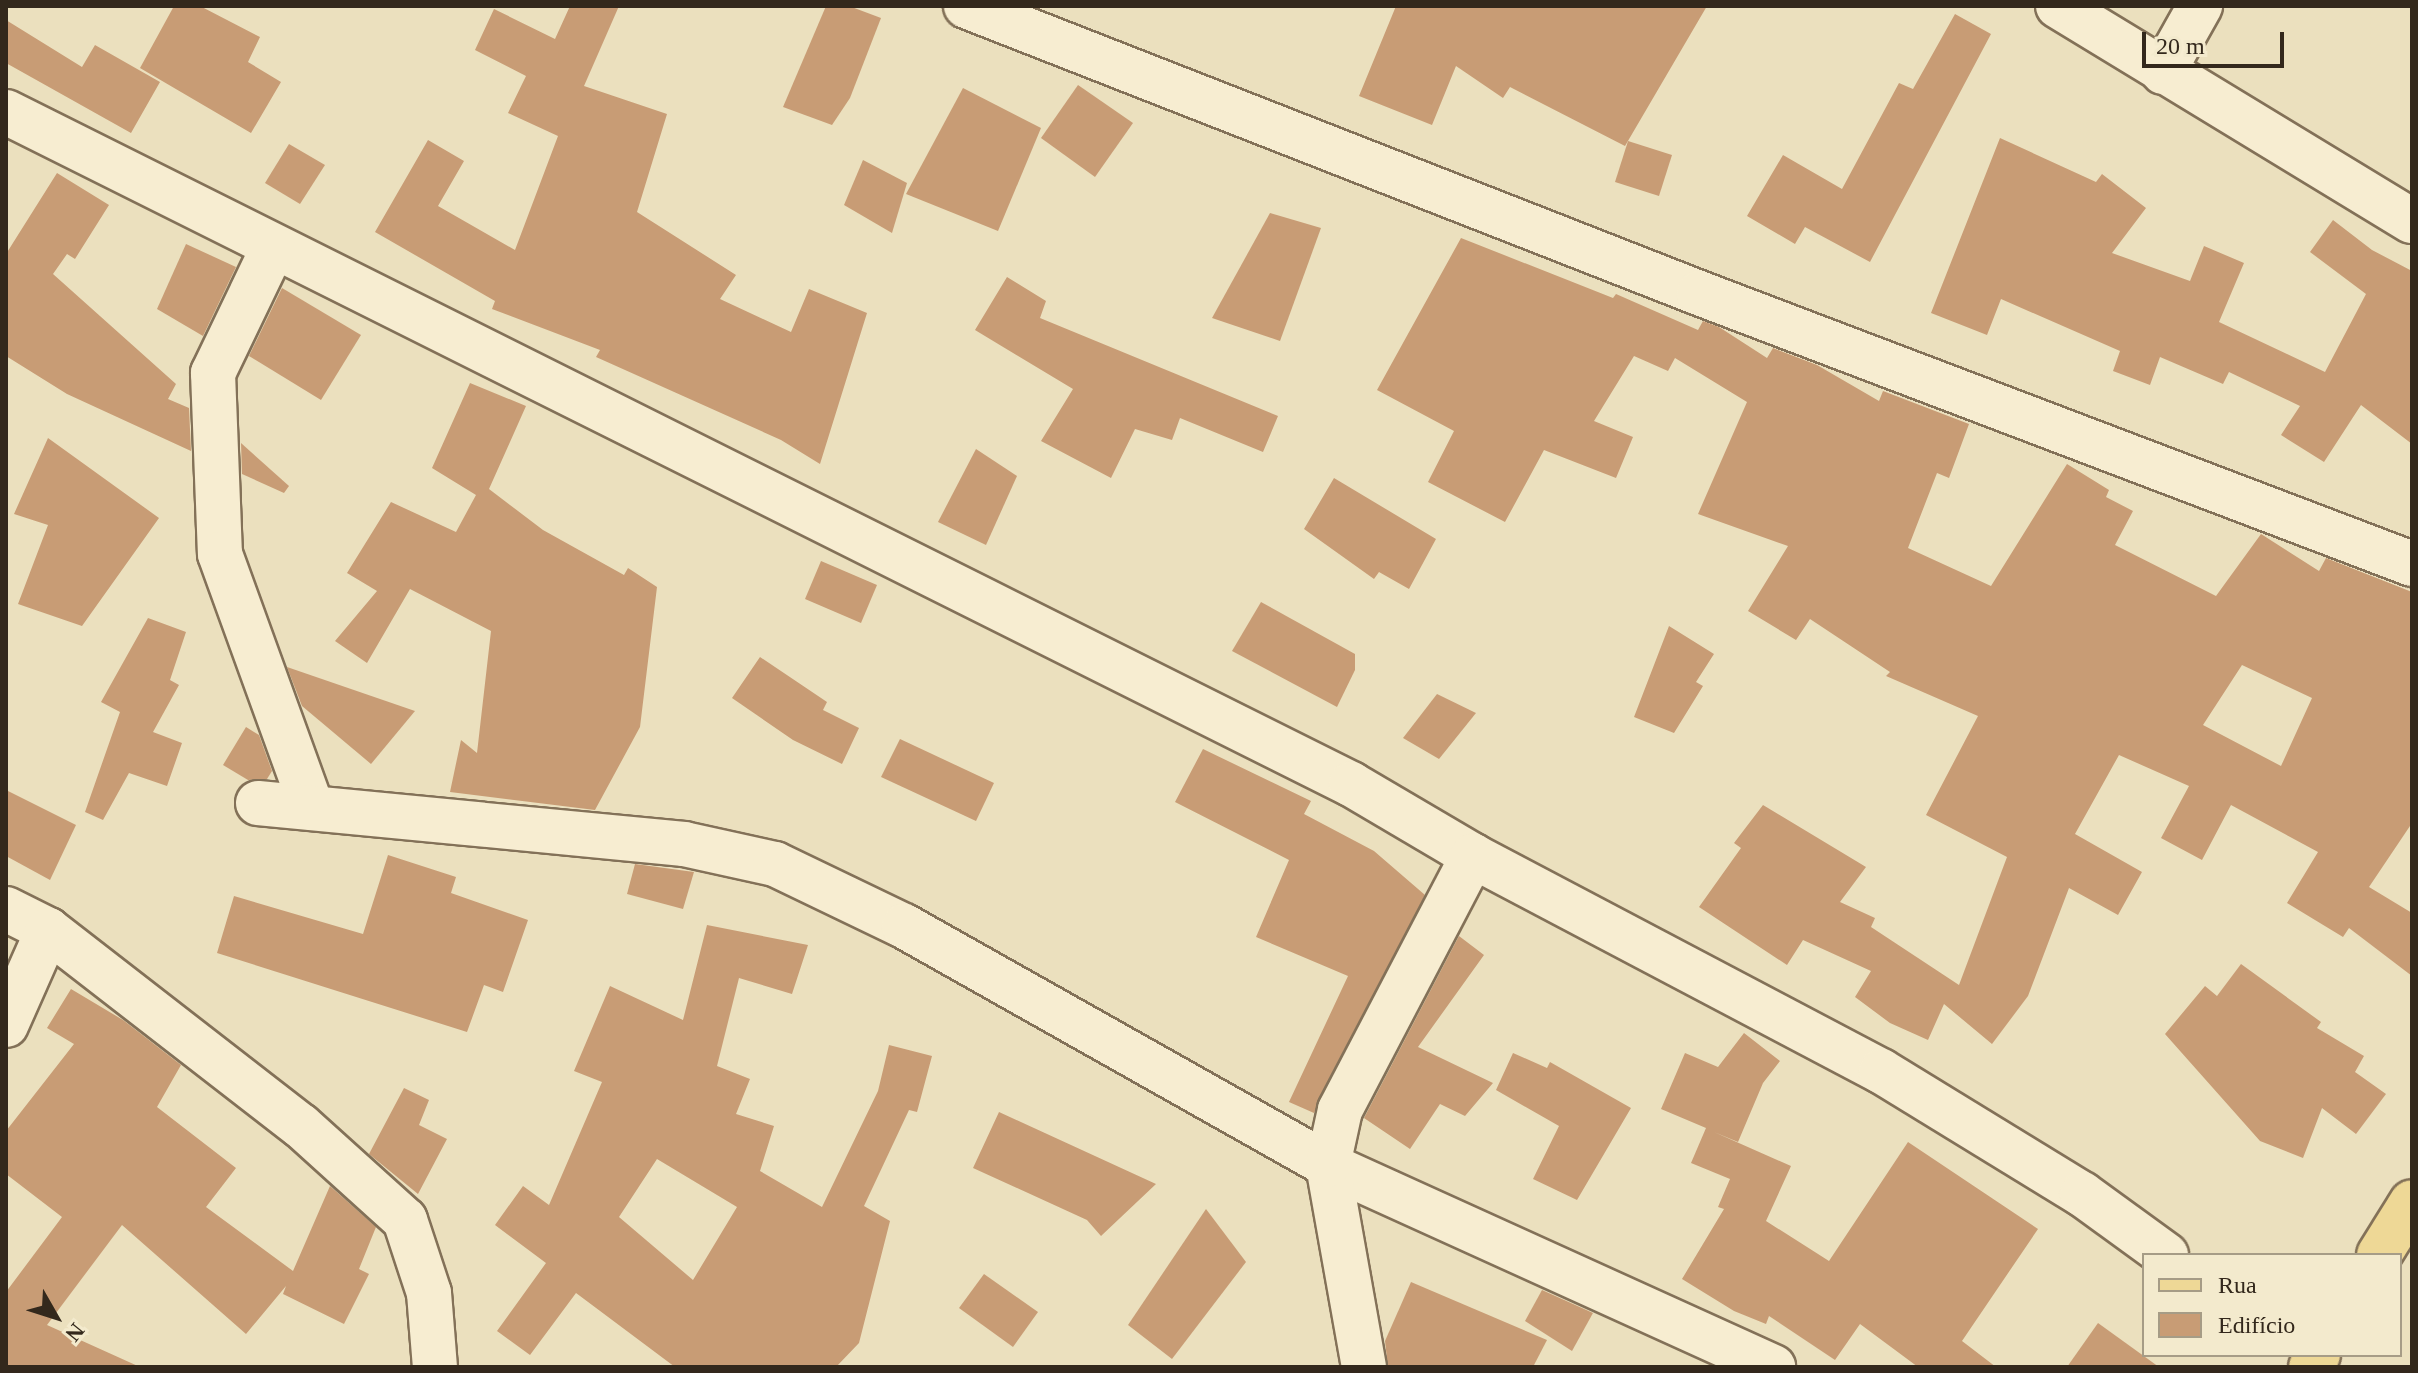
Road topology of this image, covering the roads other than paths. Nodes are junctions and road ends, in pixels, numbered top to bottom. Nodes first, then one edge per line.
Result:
1 (966, 6) edge
2 (2058, 6) edge
3 (2200, 6) edge
4 (2163, 72) junction
5 (6, 112) edge
6 (2412, 221) edge
7 (273, 248) junction
8 (2412, 564) edge
9 (258, 803) dead end
10 (312, 808) junction
11 (1473, 856) junction
12 (6, 909) edge
13 (48, 930) junction
14 (6, 1025) edge
15 (1328, 1165) junction
16 (2412, 1202) edge
17 (2163, 1253) edge
18 (2380, 1253) edge
19 (435, 1367) edge
20 (1364, 1367) edge
21 (1773, 1367) edge

1 - 8 street
2 - 4 street
3 - 4 street
4 - 6 street
5 - 7 street
7 - 10 street
7 - 11 street
9 - 10 street
10 - 15 street
11 - 15 street
11 - 17 street
12 - 13 street
13 - 14 street
13 - 19 street
15 - 20 street
15 - 21 street
16 - 18 main road

